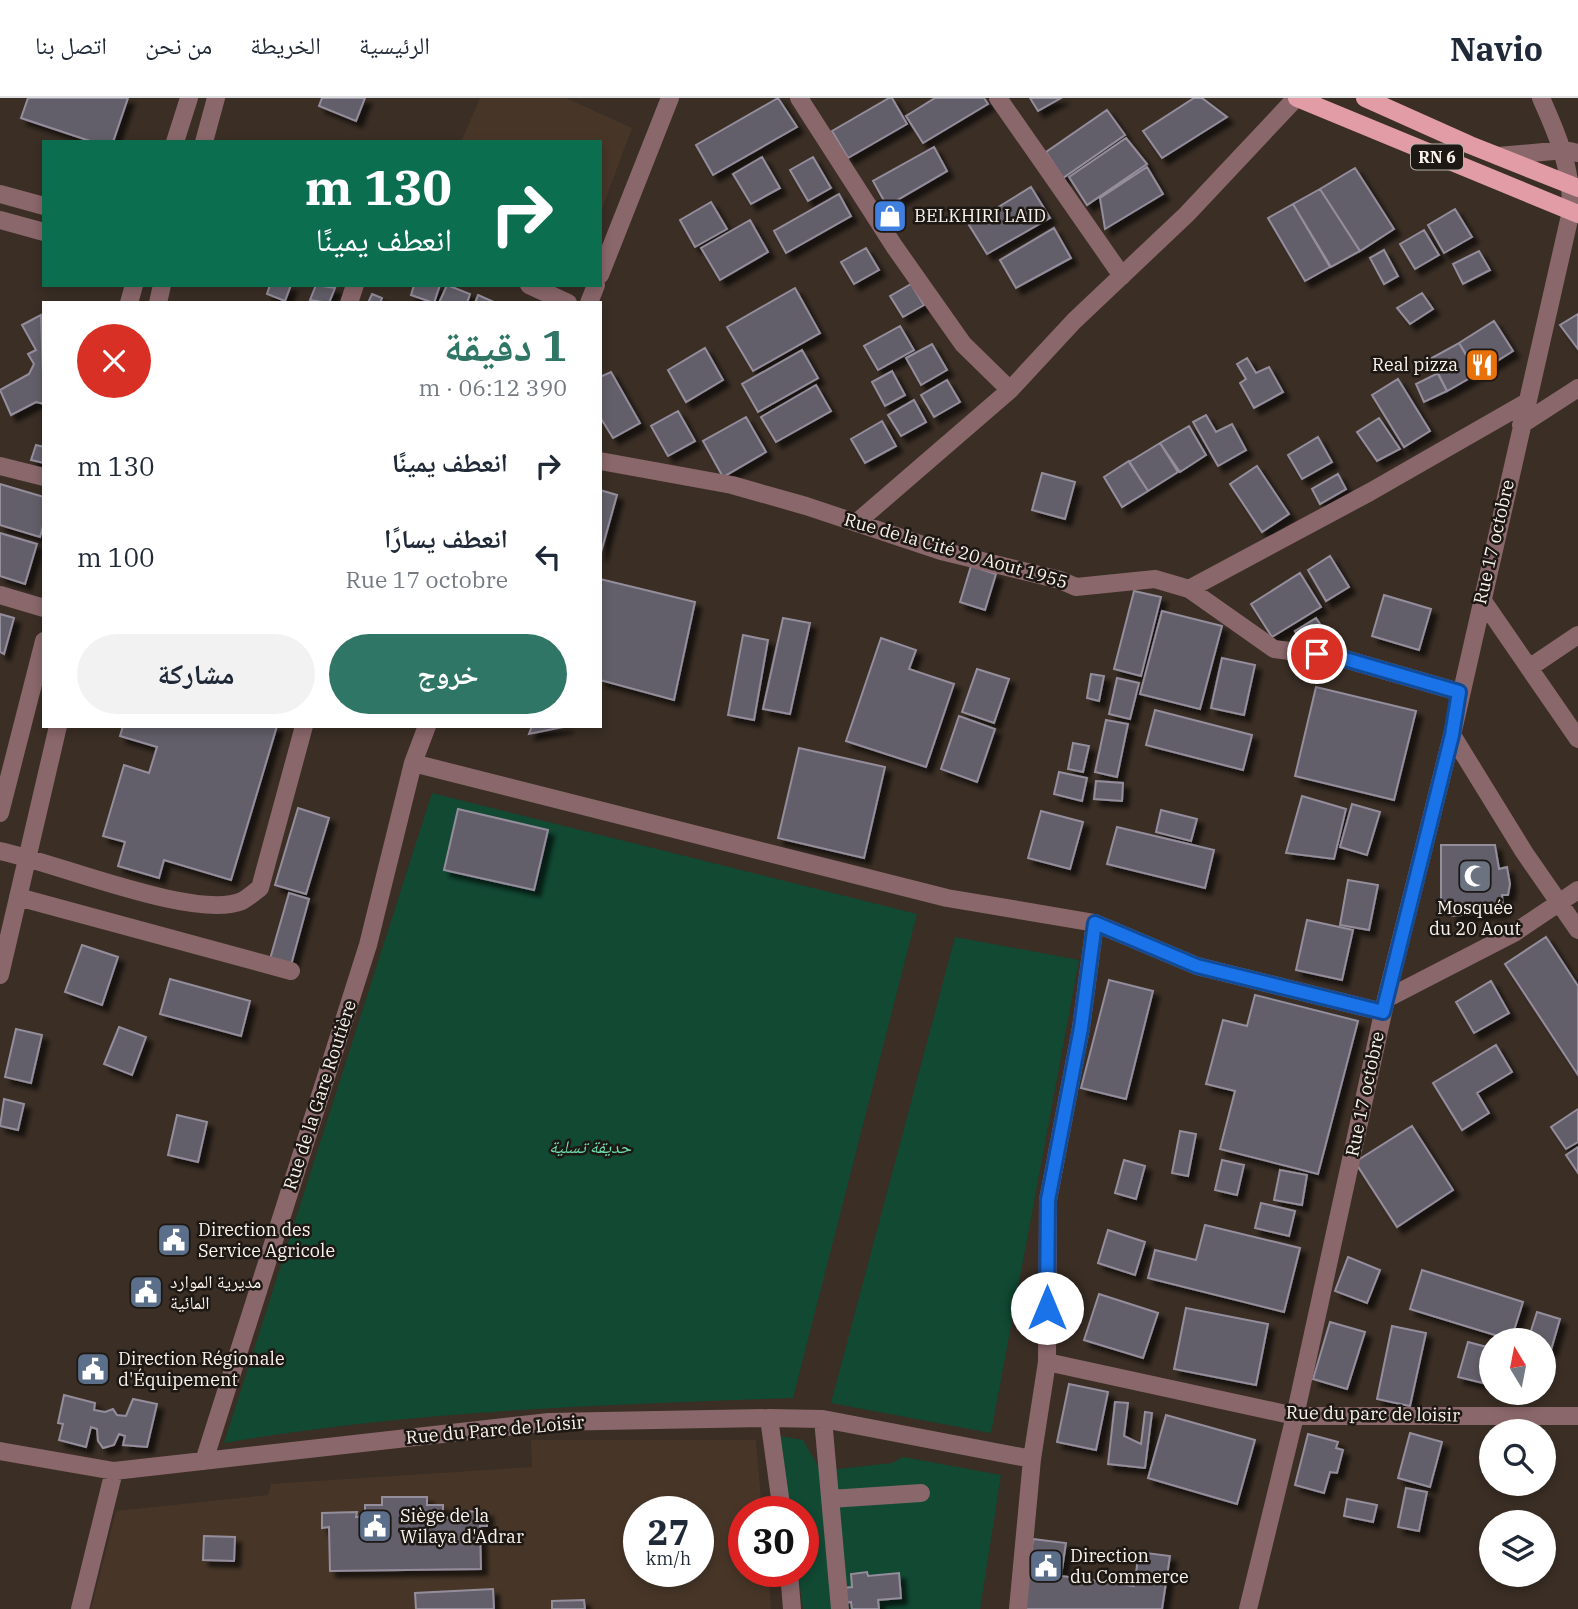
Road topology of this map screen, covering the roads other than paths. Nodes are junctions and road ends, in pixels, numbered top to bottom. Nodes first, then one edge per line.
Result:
1 (189, 98) edge
2 (216, 98) edge
3 (670, 98) edge
4 (799, 98) edge
5 (998, 98) edge
6 (1296, 98) edge
7 (1365, 98) edge
8 (1541, 98) edge
9 (176, 140) edge
10 (205, 140) edge
11 (1571, 152) edge
12 (1498, 156) junction
13 (1575, 186) edge
14 (0, 194) edge
15 (42, 205) edge
16 (1574, 213) edge
17 (0, 220) edge
18 (42, 231) edge
19 (602, 270) edge
20 (1122, 276) junction
21 (533, 287) edge
22 (564, 301) edge
23 (1578, 388) edge
24 (1010, 390) junction
25 (1527, 402) junction
26 (1521, 425) junction
27 (602, 461) edge
28 (0, 466) edge
29 (42, 476) edge
30 (856, 523) junction
31 (1189, 589) junction
32 (0, 595) edge
33 (1481, 598) junction
34 (42, 607) edge
35 (1578, 635) edge
36 (42, 648) edge
37 (1529, 668) junction
38 (1459, 692) junction
39 (58, 728) edge
40 (303, 728) edge
41 (426, 728) edge
42 (1452, 735) junction
43 (1578, 739) edge
44 (413, 763) junction
45 (2, 794) edge
46 (0, 813) edge
47 (0, 851) edge
48 (27, 856) junction
49 (1578, 890) edge
50 (18, 897) junction
51 (1559, 901) junction
52 (1095, 923) junction
53 (1578, 930) edge
54 (290, 971) dead end
55 (0, 975) edge
56 (1385, 1005) junction
57 (1047, 1362) junction
58 (1295, 1416) junction
59 (1578, 1416) edge
60 (769, 1418) junction
61 (822, 1419) junction
62 (0, 1451) edge
63 (1032, 1459) junction
64 (204, 1461) junction
65 (114, 1471) junction
66 (921, 1493) dead end
67 (780, 1496) edge
68 (830, 1499) junction
69 (790, 1587) edge
70 (80, 1609) edge
71 (792, 1609) edge
72 (839, 1609) edge
73 (1018, 1609) edge
74 (1248, 1609) edge

1 - 9 street
2 - 10 street
3 - 19 street
4 - 24 street
5 - 20 street
6 - 16 main road, RN 6
6 - 20 street
7 - 12 main road, RN 6
8 - 11 street, Rue 17 octobre
11 - 12 street
11 - 13 street, Rue 17 octobre
12 - 13 main road, RN 6
13 - 16 street, Rue 17 octobre
14 - 15 street
16 - 25 street, Rue 17 octobre
17 - 18 street
20 - 24 street
21 - 22 street
23 - 26 street
24 - 30 street
25 - 26 street, Rue 17 octobre
25 - 31 street
26 - 33 street, Rue 17 octobre
27 - 30 street, Rue de la Cité 20 Aout 1955
28 - 29 street
30 - 31 street, Rue de la Cité 20 Aout 1955
31 - 38 street, Rue de la Cité 20 Aout 1955
32 - 34 street
33 - 37 street
33 - 38 street, Rue 17 octobre
35 - 37 street
36 - 45 street
37 - 43 street
38 - 42 street, Rue 17 octobre
39 - 48 street
40 - 48 street
41 - 44 street, Rue de la Gare Routière
42 - 51 street
42 - 56 street, Rue 17 octobre
44 - 52 street
44 - 64 street, Rue de la Gare Routière
45 - 46 street
47 - 48 street
48 - 50 street
49 - 51 street
50 - 54 street
50 - 55 street
51 - 53 street
51 - 56 street
52 - 56 street
52 - 57 street
56 - 58 street, Rue 17 octobre
57 - 58 street, Rue du parc de loisir
57 - 63 street
58 - 59 street, Rue du parc de loisir
58 - 74 street, Rue 17 octobre
60 - 61 street, Rue du Parc de Loisir
60 - 64 street, Rue du Parc de Loisir
60 - 67 street
61 - 63 street, Rue du Parc de Loisir
61 - 68 street
62 - 65 street, Rue du Parc de Loisir
63 - 73 street
64 - 65 street, Rue du Parc de Loisir
65 - 70 street
66 - 68 street
68 - 72 street
69 - 71 street

